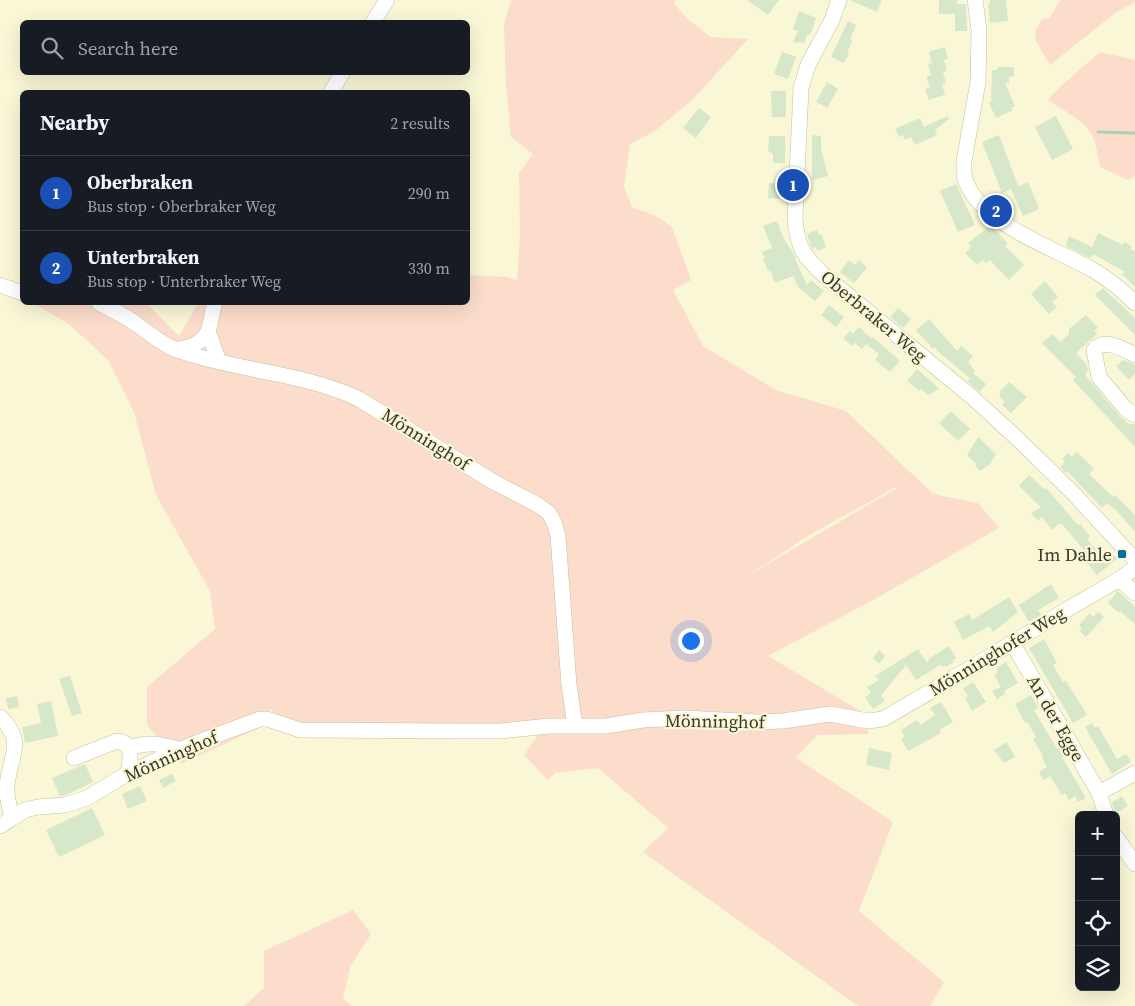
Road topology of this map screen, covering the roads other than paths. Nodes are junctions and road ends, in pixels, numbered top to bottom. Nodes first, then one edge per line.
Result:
1 (387, 0) edge
2 (839, 0) edge
3 (975, 0) edge
4 (374, 20) edge
5 (341, 75) edge
6 (332, 90) edge
7 (0, 285) edge
8 (20, 292) edge
9 (1135, 303) edge
10 (104, 305) edge
11 (214, 305) edge
12 (208, 331) junction
13 (176, 349) junction
14 (1135, 355) edge
15 (219, 362) junction
16 (1135, 414) edge
17 (1135, 560) edge
18 (1135, 568) edge
19 (1120, 580) junction
20 (1135, 593) edge
21 (1014, 644) junction
22 (0, 717) edge
23 (855, 718) joint
24 (575, 726) junction
25 (129, 748) junction
26 (182, 750) junction
27 (74, 758) dead end
28 (1135, 772) edge
29 (128, 774) junction
30 (1099, 793) junction
31 (1105, 811) edge
32 (6, 822) edge
33 (1120, 843) edge
34 (1135, 864) edge

1 - 4 street
2 - 17 street, Oberbraker Weg
3 - 9 street
5 - 6 street
7 - 8 street
10 - 13 street, Mönninghof
11 - 12 street
12 - 13 street
12 - 15 street
13 - 15 street, Mönninghof
14 - 16 street
15 - 24 street, Mönninghof
18 - 19 street, Mönninghofer Weg
19 - 20 street
19 - 21 street, Mönninghofer Weg
21 - 23 street, Mönninghofer Weg
21 - 30 street, An der Egge
22 - 32 street, Mönninghof
23 - 24 street, Mönninghof
24 - 26 street, Mönninghof
25 - 26 street
25 - 27 street
25 - 29 street
26 - 29 street, Mönninghof
28 - 30 street
29 - 32 street, Mönninghof
30 - 31 street, An der Egge
33 - 34 street

